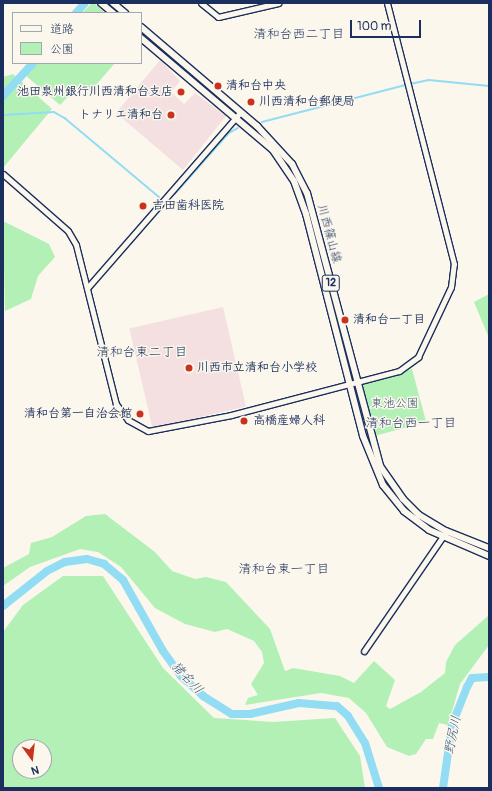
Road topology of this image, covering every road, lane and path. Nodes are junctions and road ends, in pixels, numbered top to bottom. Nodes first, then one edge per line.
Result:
1 (101, 3) edge
2 (113, 3) edge
3 (201, 3) edge
4 (278, 3) edge
5 (387, 3) edge
6 (112, 12) edge
7 (124, 12) edge
8 (142, 28) edge
9 (142, 39) edge
10 (238, 115) junction
11 (3, 174) edge
12 (88, 287) junction
13 (353, 382) junction
14 (446, 531) junction
15 (443, 538) junction
16 (489, 548) edge
17 (489, 556) edge
18 (364, 651) dead end

1 - 6 main road
2 - 7 main road
3 - 4 street
5 - 13 street
8 - 10 main road, 川西篠山線 / 12
9 - 10 main road, 川西篠山線 / 12
10 - 12 street
10 - 13 main road, 川西篠山線 / 12
11 - 12 street
12 - 13 street
13 - 14 main road, 川西篠山線 / 12
13 - 15 main road, 川西篠山線 / 12
14 - 15 street
14 - 16 main road, 川西篠山線 / 12
15 - 17 main road, 川西篠山線 / 12
15 - 18 street

